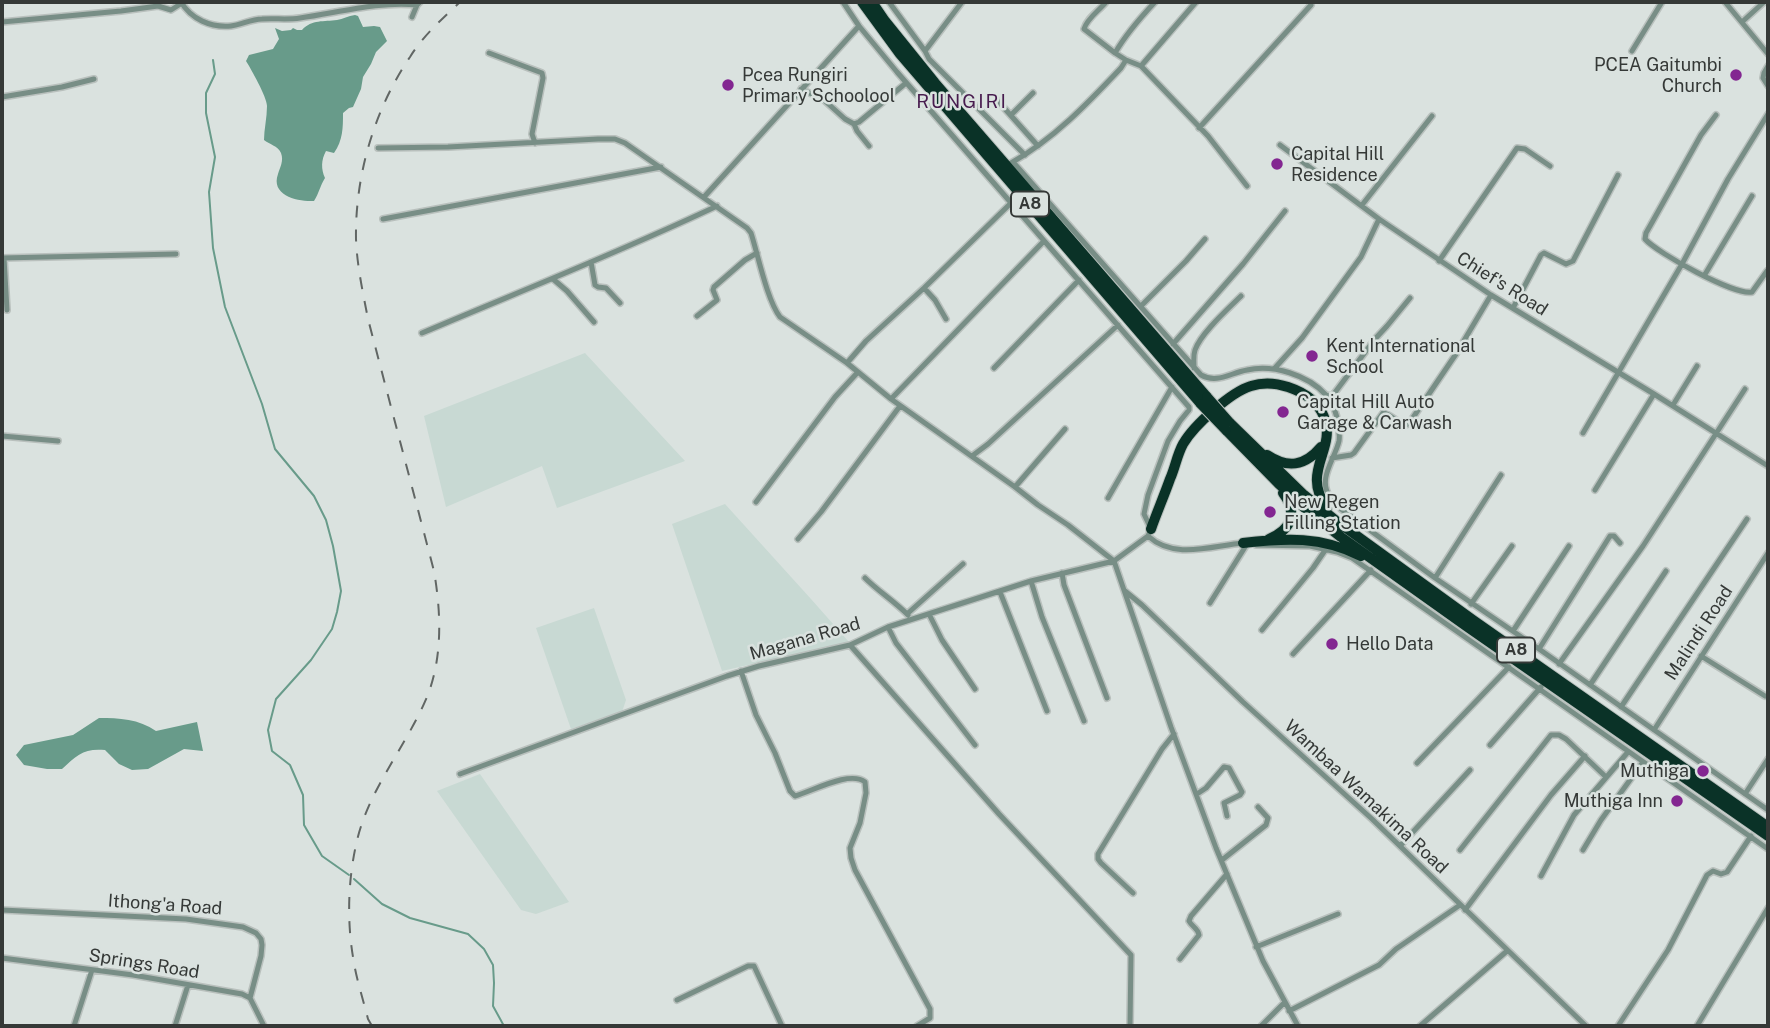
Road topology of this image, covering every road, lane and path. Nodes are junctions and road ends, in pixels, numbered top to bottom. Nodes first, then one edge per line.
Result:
1 (355, 2) edge
2 (843, 2) edge
3 (862, 2) edge
4 (872, 2) edge
5 (889, 2) edge
6 (962, 2) edge
7 (1106, 2) edge
8 (1155, 2) edge
9 (1196, 2) edge
10 (1662, 2) edge
11 (1725, 2) edge
12 (1764, 2) edge
13 (181, 3) edge
14 (418, 3) edge
15 (1311, 5) dead end
16 (362, 8) junction
17 (412, 17) dead end
18 (2, 22) edge
19 (1742, 22) junction
20 (859, 26) junction
21 (925, 51) junction
22 (1632, 51) dead end
23 (1115, 52) junction
24 (489, 53) dead end
25 (1768, 54) edge
26 (1126, 60) junction
27 (1141, 66) junction
28 (1768, 66) edge
29 (94, 79) dead end
30 (906, 83) junction
31 (1768, 86) edge
32 (801, 89) junction
33 (1033, 93) dead end
34 (2, 97) edge
35 (998, 100) dead end
36 (1768, 114) edge
37 (1011, 115) junction
38 (1716, 115) dead end
39 (1432, 116) dead end
40 (854, 124) junction
41 (1199, 128) junction
42 (535, 143) junction
43 (1280, 145) dead end
44 (869, 146) dead end
45 (1038, 146) junction
46 (378, 148) dead end
47 (1025, 155) junction
48 (1009, 164) junction
49 (1550, 166) dead end
50 (661, 167) junction
51 (1618, 175) dead end
52 (1247, 186) dead end
53 (1752, 196) dead end
54 (704, 197) junction
55 (1011, 203) junction
56 (1362, 205) junction
57 (717, 206) junction
58 (1285, 211) dead end
59 (383, 219) dead end
60 (1379, 219) junction
61 (1205, 239) dead end
62 (1044, 241) junction
63 (757, 253) junction
64 (176, 254) dead end
65 (3, 258) edge
66 (1439, 261) junction
67 (591, 262) junction
68 (1682, 264) junction
69 (1767, 271) edge
70 (1704, 276) junction
71 (553, 279) junction
72 (1079, 279) junction
73 (924, 288) junction
74 (1491, 295) junction
75 (1241, 296) dead end
76 (1410, 298) dead end
77 (620, 303) dead end
78 (1142, 306) junction
79 (1513, 308) junction
80 (7, 310) dead end
81 (697, 316) dead end
82 (946, 319) dead end
83 (594, 322) dead end
84 (1118, 325) junction
85 (422, 332) dead end
86 (1173, 344) junction
87 (848, 363) junction
88 (1697, 366) dead end
89 (994, 368) dead end
90 (1194, 368) junction
91 (1274, 369) junction
92 (858, 372) junction
93 (1618, 372) junction
94 (1301, 379) junction
95 (1172, 387) junction
96 (1745, 389) dead end
97 (1295, 390) junction
98 (1654, 394) junction
99 (1327, 396) junction
100 (891, 399) junction
101 (1204, 400) junction
102 (1673, 405) junction
103 (900, 406) junction
104 (1227, 426) junction
105 (1065, 429) dead end
106 (1583, 432) dead end
107 (1716, 434) junction
108 (2, 436) edge
109 (1326, 437) junction
110 (1245, 439) junction
111 (58, 441) dead end
112 (1246, 451) junction
113 (972, 456) junction
114 (1332, 458) junction
115 (1768, 466) edge
116 (1501, 475) dead end
117 (1015, 487) junction
118 (1595, 490) dead end
119 (1108, 498) dead end
120 (756, 502) dead end
121 (1747, 519) dead end
122 (1335, 520) junction
123 (1149, 532) junction
124 (798, 539) dead end
125 (1266, 540) junction
126 (1374, 541) junction
127 (1245, 543) junction
128 (1620, 543) dead end
129 (1512, 546) dead end
130 (1569, 546) dead end
131 (1326, 549) junction
132 (1768, 553) edge
133 (1114, 561) junction
134 (963, 564) dead end
135 (1407, 565) junction
136 (1371, 570) junction
137 (1666, 571) dead end
138 (1062, 573) junction
139 (865, 578) dead end
140 (1435, 578) junction
141 (1031, 581) junction
142 (1407, 583) junction
143 (1125, 591) junction
144 (1000, 592) junction
145 (1210, 603) dead end
146 (1471, 604) junction
147 (907, 614) junction
148 (929, 614) junction
149 (912, 620) junction
150 (1455, 624) junction
151 (888, 627) junction
152 (1262, 630) dead end
153 (1513, 631) junction
154 (850, 645) junction
155 (1539, 649) junction
156 (1293, 654) dead end
157 (1701, 656) junction
158 (1559, 664) junction
159 (1509, 667) junction
160 (741, 671) junction
161 (1543, 685) junction
162 (1590, 685) junction
163 (975, 689) dead end
164 (1765, 696) dead end
165 (1108, 698) dead end
166 (1621, 708) junction
167 (1046, 711) dead end
168 (1084, 721) dead end
169 (1654, 730) junction
170 (1174, 734) junction
171 (975, 745) dead end
172 (1490, 745) dead end
173 (1678, 747) junction
174 (1628, 752) junction
175 (1586, 756) junction
176 (1768, 758) edge
177 (1417, 762) dead end
178 (1643, 762) junction
179 (1666, 766) junction
180 (1470, 770) dead end
181 (460, 774) dead end
182 (1606, 777) junction
183 (1197, 794) junction
184 (1745, 794) junction
185 (1755, 801) junction
186 (1258, 807) dead end
187 (1768, 810) edge
188 (1746, 811) junction
189 (1227, 816) dead end
190 (1768, 827) edge
191 (1751, 836) junction
192 (1768, 836) edge
193 (1400, 846) junction
194 (1768, 849) edge
195 (1460, 850) dead end
196 (1583, 850) dead end
197 (1222, 860) junction
198 (1227, 874) junction
199 (1541, 876) dead end
200 (1133, 892) dead end
201 (1460, 905) junction
202 (1768, 908) edge
203 (2, 910) edge
204 (1465, 910) junction
205 (1338, 914) dead end
206 (1256, 947) junction
207 (1507, 951) junction
208 (2, 958) edge
209 (1180, 959) dead end
210 (92, 970) junction
211 (188, 985) junction
212 (250, 998) junction
213 (677, 1000) dead end
214 (1284, 1003) junction
215 (1289, 1011) junction
216 (74, 1026) edge
217 (175, 1026) edge
218 (264, 1026) edge
219 (782, 1026) edge
220 (917, 1026) edge
221 (1129, 1026) edge
222 (1261, 1026) edge
223 (1298, 1026) edge
224 (1420, 1026) edge
225 (1586, 1026) edge
226 (1618, 1026) edge
227 (1697, 1026) edge

1 - 16 street
2 - 20 street
3 - 101 highway, A8
4 - 48 highway, A8
5 - 21 street
6 - 21 street
7 - 23 street
8 - 23 street
9 - 27 street
10 - 22 street
11 - 19 street
12 - 19 street
13 - 16 street
13 - 18 street
14 - 16 street
14 - 17 street
15 - 41 street
19 - 25 street
20 - 30 street
20 - 32 street
21 - 47 street
23 - 26 street
24 - 42 street
26 - 27 street
26 - 45 street
27 - 41 street
28 - 31 street
29 - 34 street
30 - 40 street
30 - 55 street
32 - 40 street
32 - 54 street
33 - 37 street
35 - 37 street
36 - 68 street
37 - 45 street
38 - 68 street
39 - 56 street
40 - 44 street
41 - 52 street
42 - 46 street
42 - 50 street
43 - 56 street, Chief's Road
45 - 47 street
47 - 48 street
48 - 78 street
48 - 101 highway, A8
49 - 66 street
50 - 54 street
50 - 59 street
51 - 79 street
53 - 70 street
54 - 57 street
55 - 62 street
55 - 73 street
56 - 60 street, Chief's Road
57 - 63 street
57 - 67 street
58 - 86 street
60 - 66 street, Chief's Road
60 - 91 street
61 - 78 street
62 - 72 street
62 - 100 street
63 - 81 street
63 - 87 street
64 - 65 street
65 - 80 street
66 - 74 street, Chief's Road
67 - 71 street
67 - 77 street
68 - 70 street
68 - 93 street
69 - 70 street
71 - 83 street
71 - 85 street
72 - 84 street
72 - 89 street
73 - 82 street
73 - 87 street
74 - 79 street, Chief's Road
74 - 114 street
75 - 90 street
76 - 99 street
78 - 86 street
79 - 93 street, Chief's Road
84 - 95 street
84 - 113 street
86 - 90 street
87 - 92 street
88 - 102 street
90 - 91 street
91 - 94 street
92 - 100 street
92 - 120 street
93 - 98 street, Chief's Road
93 - 106 street
94 - 97 street
94 - 99 street
95 - 119 street
95 - 123 street
96 - 107 street
97 - 109 highway
97 - 123 highway
98 - 102 street, Chief's Road
98 - 118 street
99 - 114 street
100 - 103 street
101 - 104 highway, A8, bridge
102 - 107 street, Chief's Road
103 - 113 street
103 - 124 street
104 - 110 highway, A8
104 - 112 highway, A8
105 - 117 street
107 - 115 street, Chief's Road
107 - 158 street
108 - 111 street
109 - 110 highway
109 - 122 highway
110 - 122 highway, A8
112 - 125 highway
112 - 142 highway, A8
113 - 117 street
114 - 126 street
116 - 140 street
117 - 133 street
121 - 166 street
122 - 126 highway, A8
123 - 127 street
123 - 133 street, Magana Road
125 - 127 highway
125 - 142 highway
126 - 135 highway, A8
127 - 131 street
127 - 145 street
128 - 155 street
129 - 146 street
130 - 153 street
131 - 136 street
131 - 152 street
132 - 157 street, Malindi Road
133 - 138 street, Magana Road
133 - 143 street
134 - 147 street
135 - 140 street
135 - 179 highway, A8
136 - 150 street
136 - 156 street
137 - 162 street
138 - 141 street, Magana Road
138 - 165 street
139 - 147 street
140 - 146 street
141 - 144 street, Magana Road
141 - 168 street
142 - 150 highway, A8
143 - 170 street
143 - 193 street, Wambaa Wamakima Road
144 - 148 street, Magana Road
144 - 167 street
146 - 153 street
147 - 149 street
148 - 149 street, Magana Road
148 - 163 street
149 - 151 street, Magana Road
150 - 159 street
150 - 161 highway, A8
151 - 154 street, Magana Road
151 - 171 street
153 - 155 street
154 - 160 street, Magana Road
154 - 221 street
155 - 158 street
157 - 164 street
157 - 169 street, Malindi Road
158 - 162 street
159 - 161 street
159 - 177 street
160 - 181 street, Magana Road
160 - 220 street
161 - 172 street
161 - 174 street
161 - 179 highway, A8
162 - 166 street
166 - 169 street
169 - 173 street
170 - 183 street
170 - 200 street
173 - 179 street
173 - 184 street
174 - 178 street
174 - 182 street
175 - 182 street
175 - 195 street
175 - 204 street
176 - 184 street
178 - 179 street
178 - 196 street
179 - 188 highway, A8
179 - 191 street
179 - 192 highway, A8
180 - 193 street
182 - 199 street
183 - 189 street
183 - 197 street
184 - 185 street
185 - 187 street
185 - 188 street
186 - 197 street
188 - 190 highway, A8
191 - 194 street
191 - 226 street
193 - 201 street, Wambaa Wamakima Road
197 - 198 street
198 - 206 street
198 - 209 street
201 - 204 street, Wambaa Wamakima Road
201 - 215 street
202 - 227 street
203 - 212 street, Ithong'a Road
204 - 207 street, Wambaa Wamakima Road
205 - 206 street
206 - 214 street
207 - 224 street
207 - 225 street, Wambaa Wamakima Road
208 - 210 street, Springs Road
210 - 211 street, Springs Road
210 - 216 street
211 - 212 street, Springs Road
211 - 217 street
212 - 218 street
213 - 219 street
214 - 215 street
214 - 222 street
215 - 223 street

